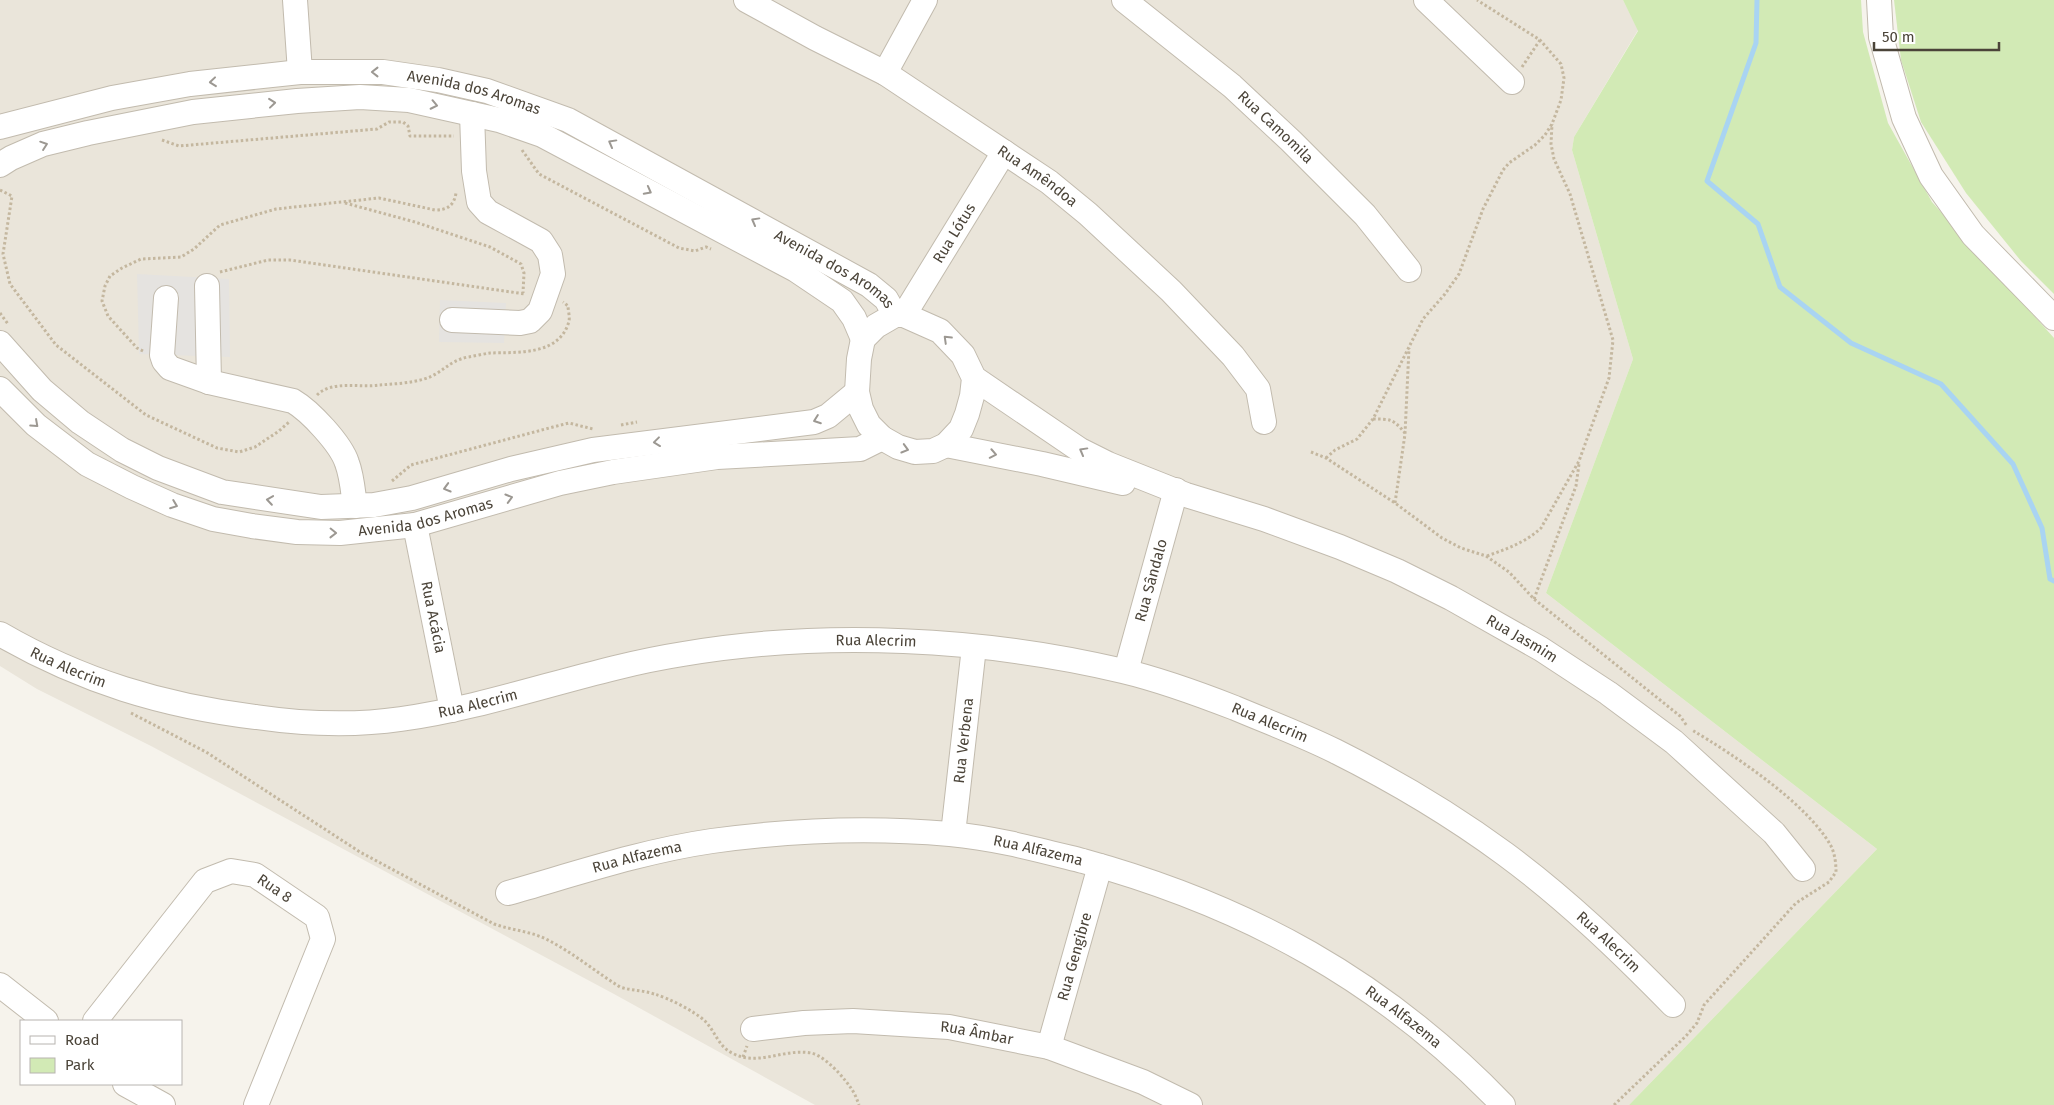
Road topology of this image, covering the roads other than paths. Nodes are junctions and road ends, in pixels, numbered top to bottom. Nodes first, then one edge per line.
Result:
1 (294, 0) edge
2 (746, 0) edge
3 (925, 0) edge
4 (1124, 0) edge
5 (1426, 0) edge
6 (1879, 0) edge
7 (300, 72) junction
8 (885, 73) junction
9 (1512, 82) road end
10 (472, 124) junction
11 (0, 127) edge
12 (1004, 152) junction
13 (3, 174) edge
14 (1409, 270) dead end
15 (207, 286) road end
16 (166, 298) dead end
17 (899, 315) junction
18 (2054, 318) edge
19 (452, 320) dead end
20 (5, 335) edge
21 (863, 339) junction
22 (974, 378) junction
23 (208, 382) junction
24 (0, 389) edge
25 (857, 392) junction
26 (1264, 422) dead end
27 (882, 438) junction
28 (946, 445) junction
29 (1179, 493) junction
30 (355, 506) junction
31 (414, 524) junction
32 (0, 634) edge
33 (974, 647) junction
34 (1126, 671) junction
35 (452, 710) junction
36 (953, 834) junction
37 (1100, 866) junction
38 (1803, 869) dead end
39 (508, 892) dead end
40 (0, 986) edge
41 (1673, 1005) dead end
42 (45, 1020) edge
43 (96, 1020) edge
44 (753, 1029) dead end
45 (1049, 1047) junction
46 (127, 1085) edge
47 (158, 1104) edge
48 (256, 1105) edge
49 (1190, 1105) edge
50 (1503, 1105) edge

1 - 7 street
2 - 8 street, Rua Amêndoa
3 - 8 street
4 - 14 street, Rua Camomila
5 - 9 street
6 - 18 street
7 -> 11 street, Avenida dos Aromas
17 -> 7 street, Avenida dos Aromas
8 - 12 street, Rua Amêndoa
13 -> 10 street, Avenida dos Aromas
10 - 19 street
10 -> 21 street, Avenida dos Aromas
12 - 17 street, Rua Lótus
12 - 26 street, Rua Amêndoa
15 - 23 street
16 - 23 street
17 - 21 street
22 -> 17 street
30 -> 20 street, Avenida dos Aromas
21 - 25 street
22 - 28 street
29 -> 22 street
23 - 30 street
24 -> 31 street, Avenida dos Aromas
25 - 27 street
25 -> 30 street, Avenida dos Aromas
27 -> 28 street
31 -> 27 street, Avenida dos Aromas
28 -> 29 street
29 - 34 street, Rua Sândalo
29 - 38 street, Rua Jasmim
31 - 35 street, Rua Acácia
32 - 35 street, Rua Alecrim
33 - 34 street, Rua Alecrim
33 - 35 street, Rua Alecrim
33 - 36 street, Rua Verbena
34 - 41 street, Rua Alecrim
36 - 37 street, Rua Alfazema
36 - 39 street, Rua Alfazema
37 - 45 street, Rua Gengibre
37 - 50 street, Rua Alfazema
40 - 42 street
43 - 48 street, Rua 8
44 - 45 street, Rua Âmbar
45 - 49 street, Rua Âmbar
46 - 47 street

